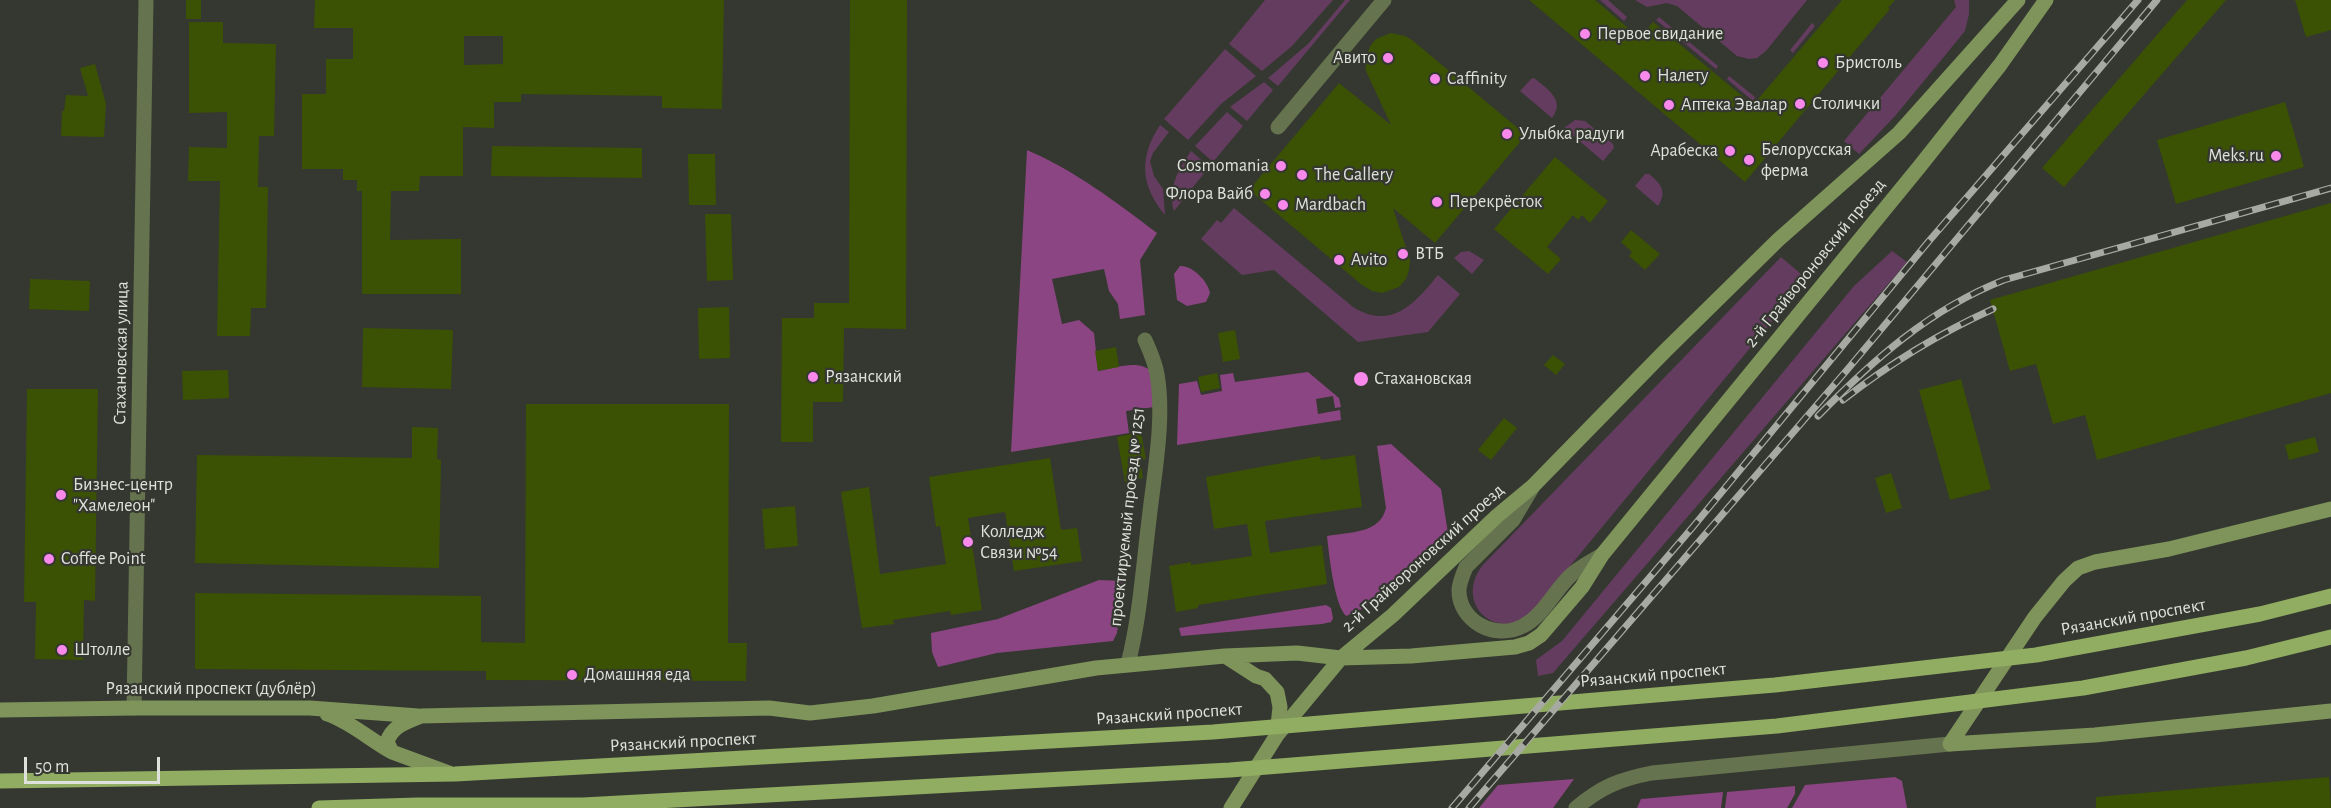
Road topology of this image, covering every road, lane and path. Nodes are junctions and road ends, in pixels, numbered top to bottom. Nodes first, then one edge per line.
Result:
1 (146, 0) edge
2 (1384, 0) edge
3 (2018, 0) edge
4 (2046, 0) edge
5 (1278, 127) dead end
6 (1145, 340) dead end
7 (1533, 486) junction
8 (2331, 509) edge
9 (1602, 555) junction
10 (2331, 596) edge
11 (2331, 637) edge
12 (1225, 656) junction
13 (1341, 658) junction
14 (1128, 664) junction
15 (134, 708) junction
16 (310, 708) junction
17 (2, 710) edge
18 (2331, 711) edge
19 (421, 716) junction
20 (1277, 735) junction
21 (1950, 744) junction
22 (392, 752) junction
23 (455, 774) junction
24 (0, 781) edge
25 (415, 806) edge
26 (320, 808) edge
27 (1231, 808) edge
28 (1576, 808) edge

1 - 15 street, Стахановская улица
2 - 5 street
3 - 7 main road, 2-й Грайвороновский проезд
4 - 9 main road, 2-й Грайвороновский проезд
6 - 14 street, проектируемый проезд № 1251
7 - 9 street
7 - 13 main road, 2-й Грайвороновский проезд
8 - 21 main road
9 - 13 main road, 2-й Грайвороновский проезд
10 - 23 main road, Рязанский проспект
11 - 25 main road
12 - 13 main road, Рязанский проспект (дублёр)
12 - 14 main road, Рязанский проспект (дублёр)
12 - 20 main road
13 - 20 main road
14 - 19 main road, Рязанский проспект (дублёр)
15 - 16 main road, Рязанский проспект (дублёр)
15 - 17 main road, Рязанский проспект (дублёр)
16 - 19 main road, Рязанский проспект (дублёр)
16 - 22 main road
18 - 21 main road
19 - 22 main road
20 - 27 main road
21 - 28 street
22 - 23 main road
23 - 24 main road, Рязанский проспект
25 - 26 main road

